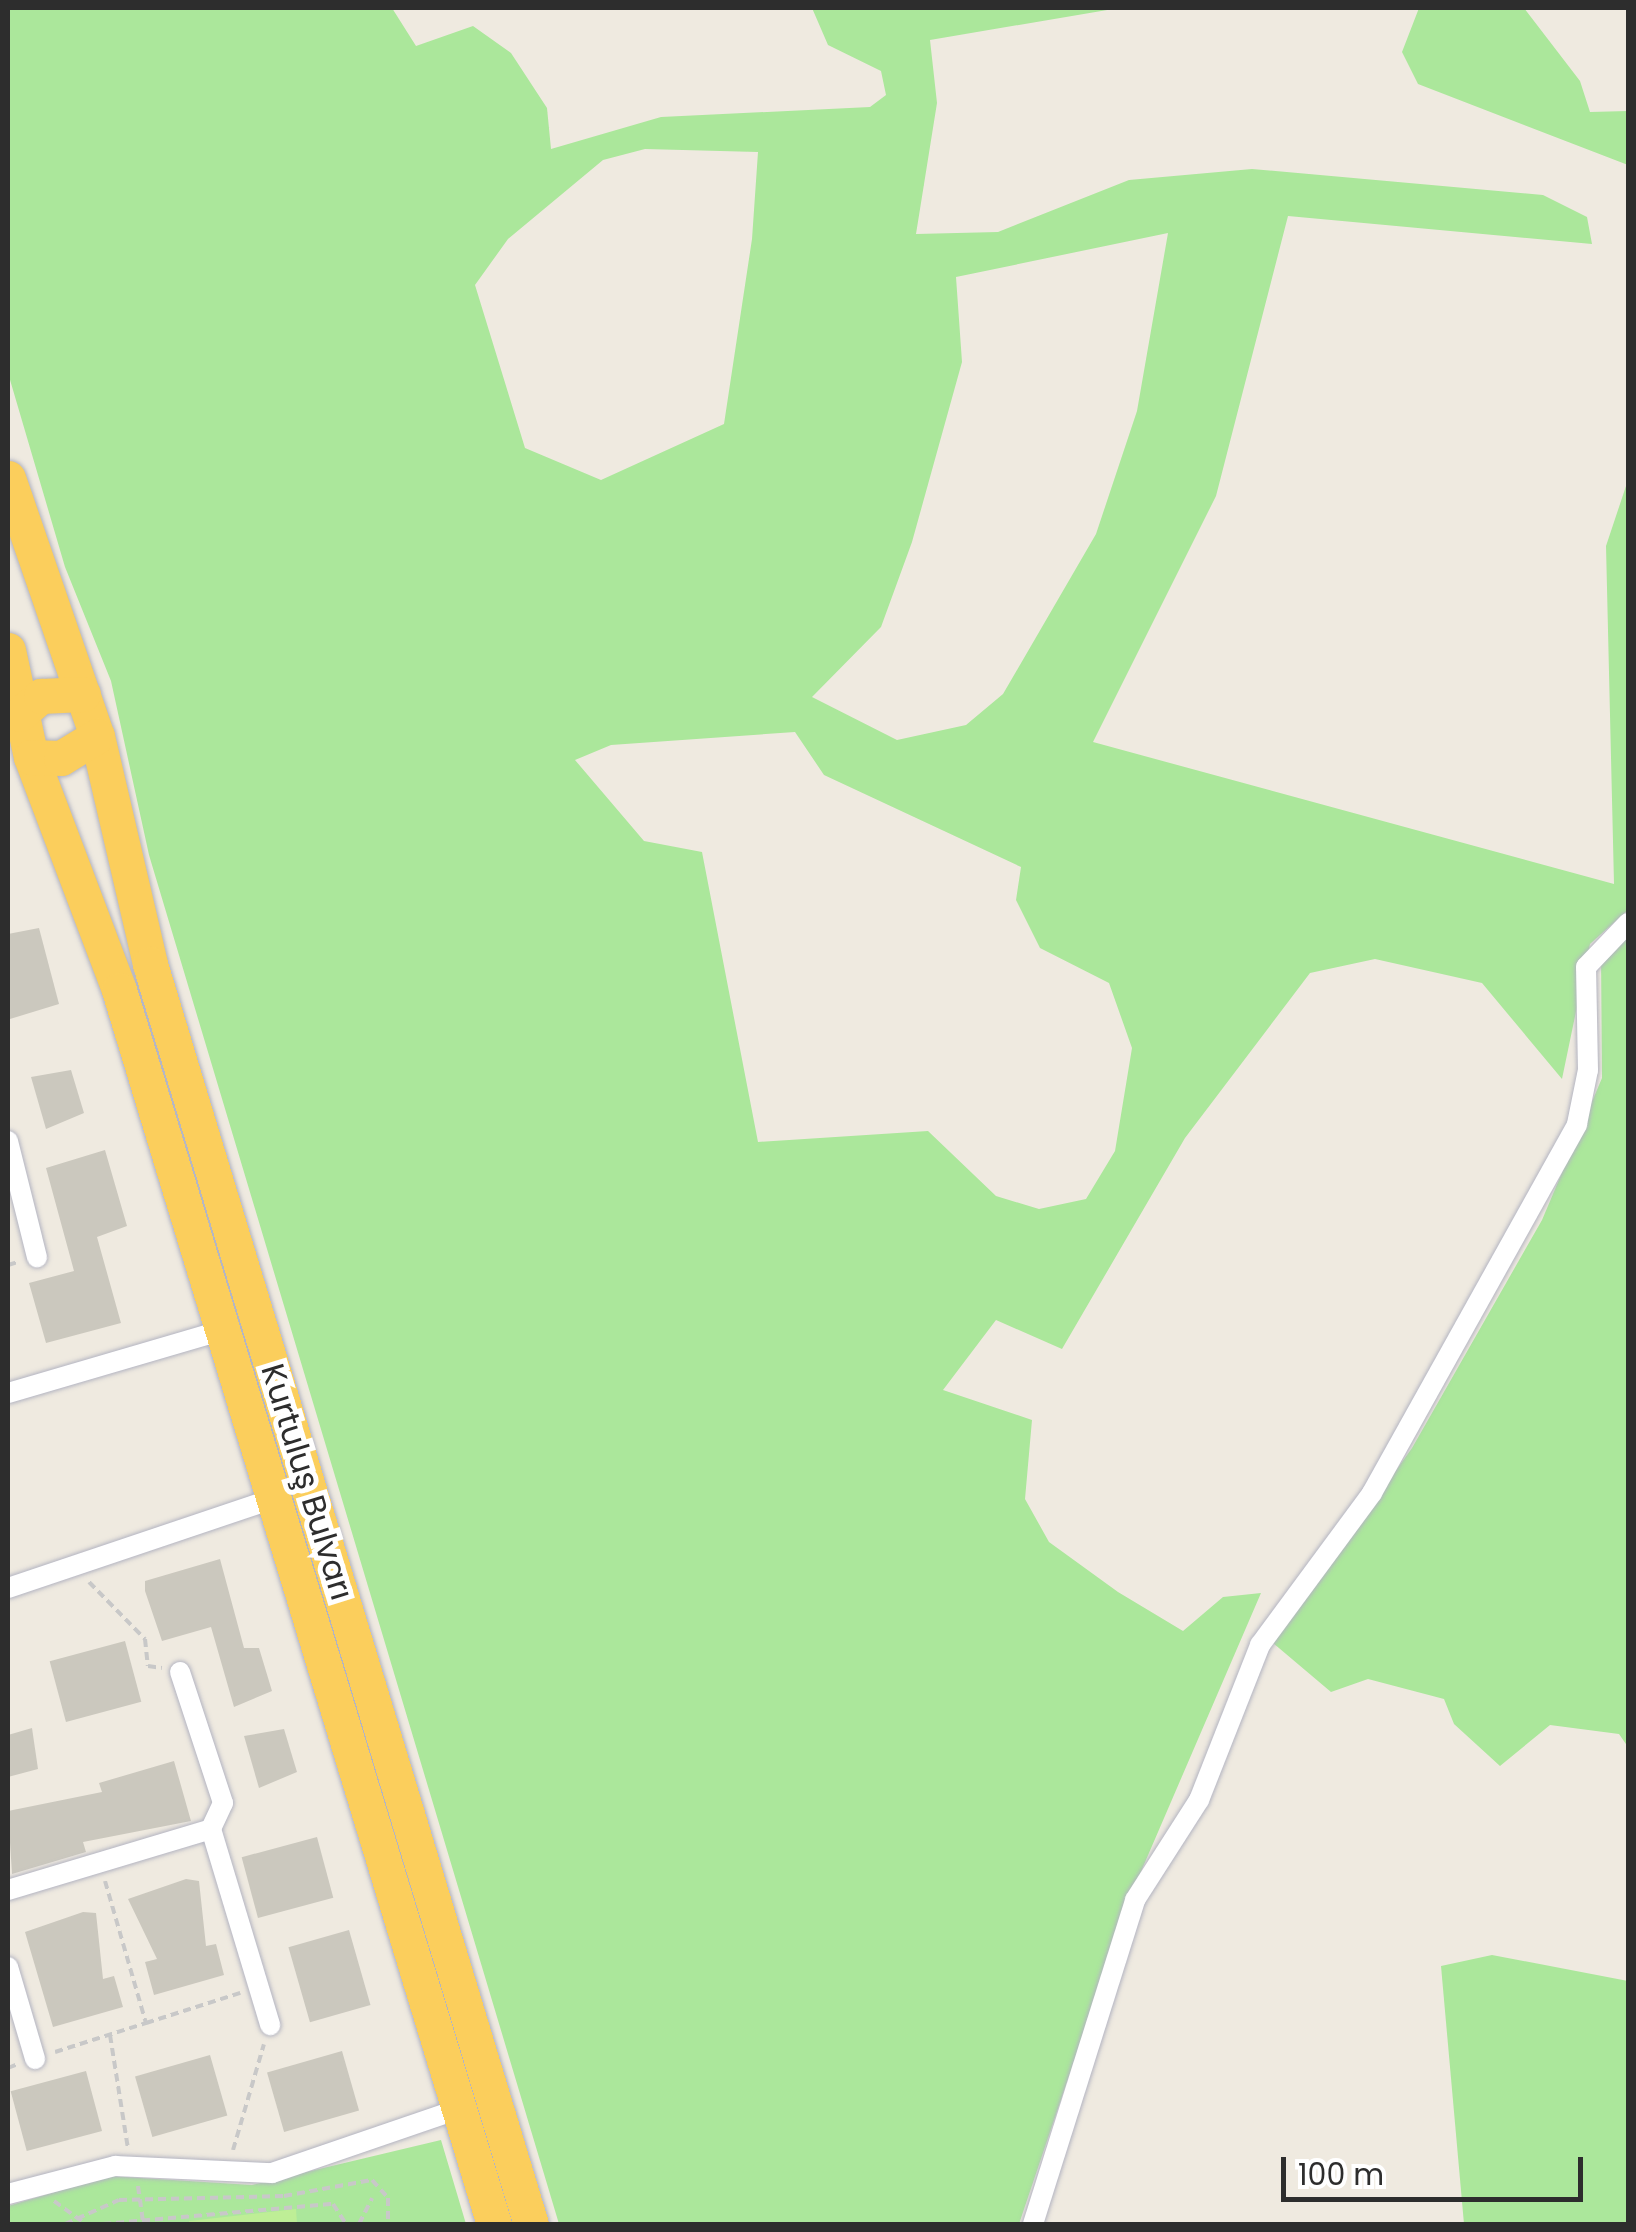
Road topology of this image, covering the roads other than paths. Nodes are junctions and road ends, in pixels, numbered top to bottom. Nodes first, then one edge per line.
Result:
1 (8, 478) edge
2 (8, 650) edge
3 (83, 694) junction
4 (20, 714) junction
5 (97, 736) junction
6 (31, 757) junction
7 (1628, 923) edge
8 (8, 1141) edge
9 (37, 1257) dead end
10 (220, 1331) junction
11 (8, 1393) edge
12 (273, 1499) junction
13 (8, 1588) edge
14 (180, 1672) road end
15 (211, 1829) junction
16 (8, 1890) edge
17 (8, 1967) edge
18 (270, 2026) road end
19 (35, 2059) road end
20 (462, 2108) junction
21 (8, 2194) edge
22 (494, 2224) edge
23 (531, 2224) edge
24 (1034, 2224) edge

1 - 3 highway
2 - 4 highway
3 - 4 highway
3 - 5 highway
4 - 6 highway
5 - 6 highway
5 - 23 highway, Kurtuluş Bulvarı
6 - 10 highway, Kurtuluş Bulvarı
7 - 24 street
8 - 9 street
10 - 11 street
10 - 12 highway, Kurtuluş Bulvarı
12 - 13 street
12 - 20 highway, Kurtuluş Bulvarı
14 - 15 street
15 - 16 street
15 - 18 street
17 - 19 street
20 - 21 street
20 - 22 highway, Kurtuluş Bulvarı

